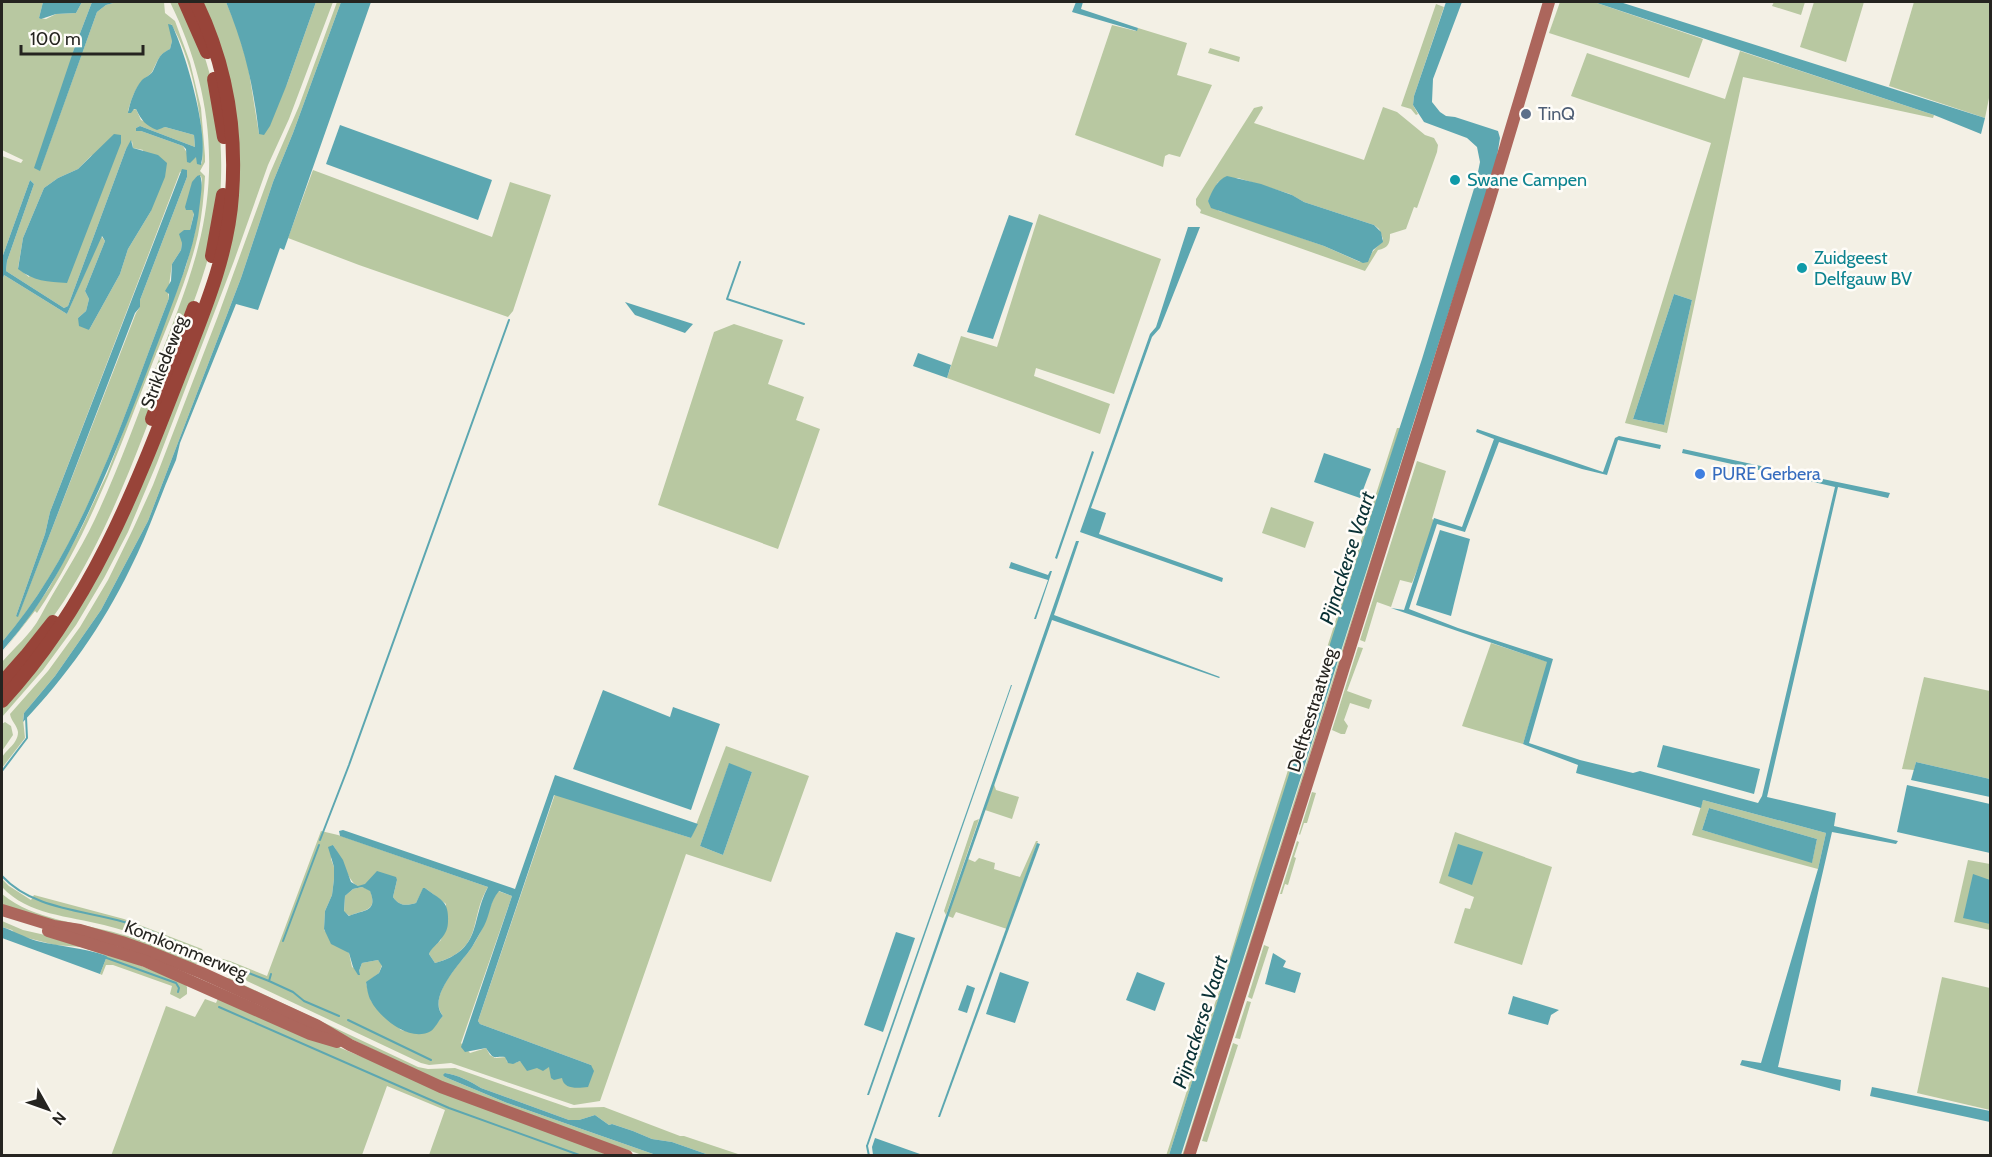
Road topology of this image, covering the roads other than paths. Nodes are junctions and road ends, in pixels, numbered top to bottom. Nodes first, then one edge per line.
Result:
1 (185, 2) edge
2 (196, 2) edge
3 (1549, 2) edge
4 (2, 683) edge
5 (2, 700) edge
6 (2, 910) edge
7 (2, 918) edge
8 (350, 1045) junction
9 (627, 1155) edge
10 (1189, 1155) edge

1 - 4 main road, Strikledeweg
2 - 5 main road, Strikledeweg
3 - 10 street, Delftsestraatweg
6 - 8 street, Komkommerweg
7 - 8 street, Komkommerweg
8 - 9 street, Komkommerweg

